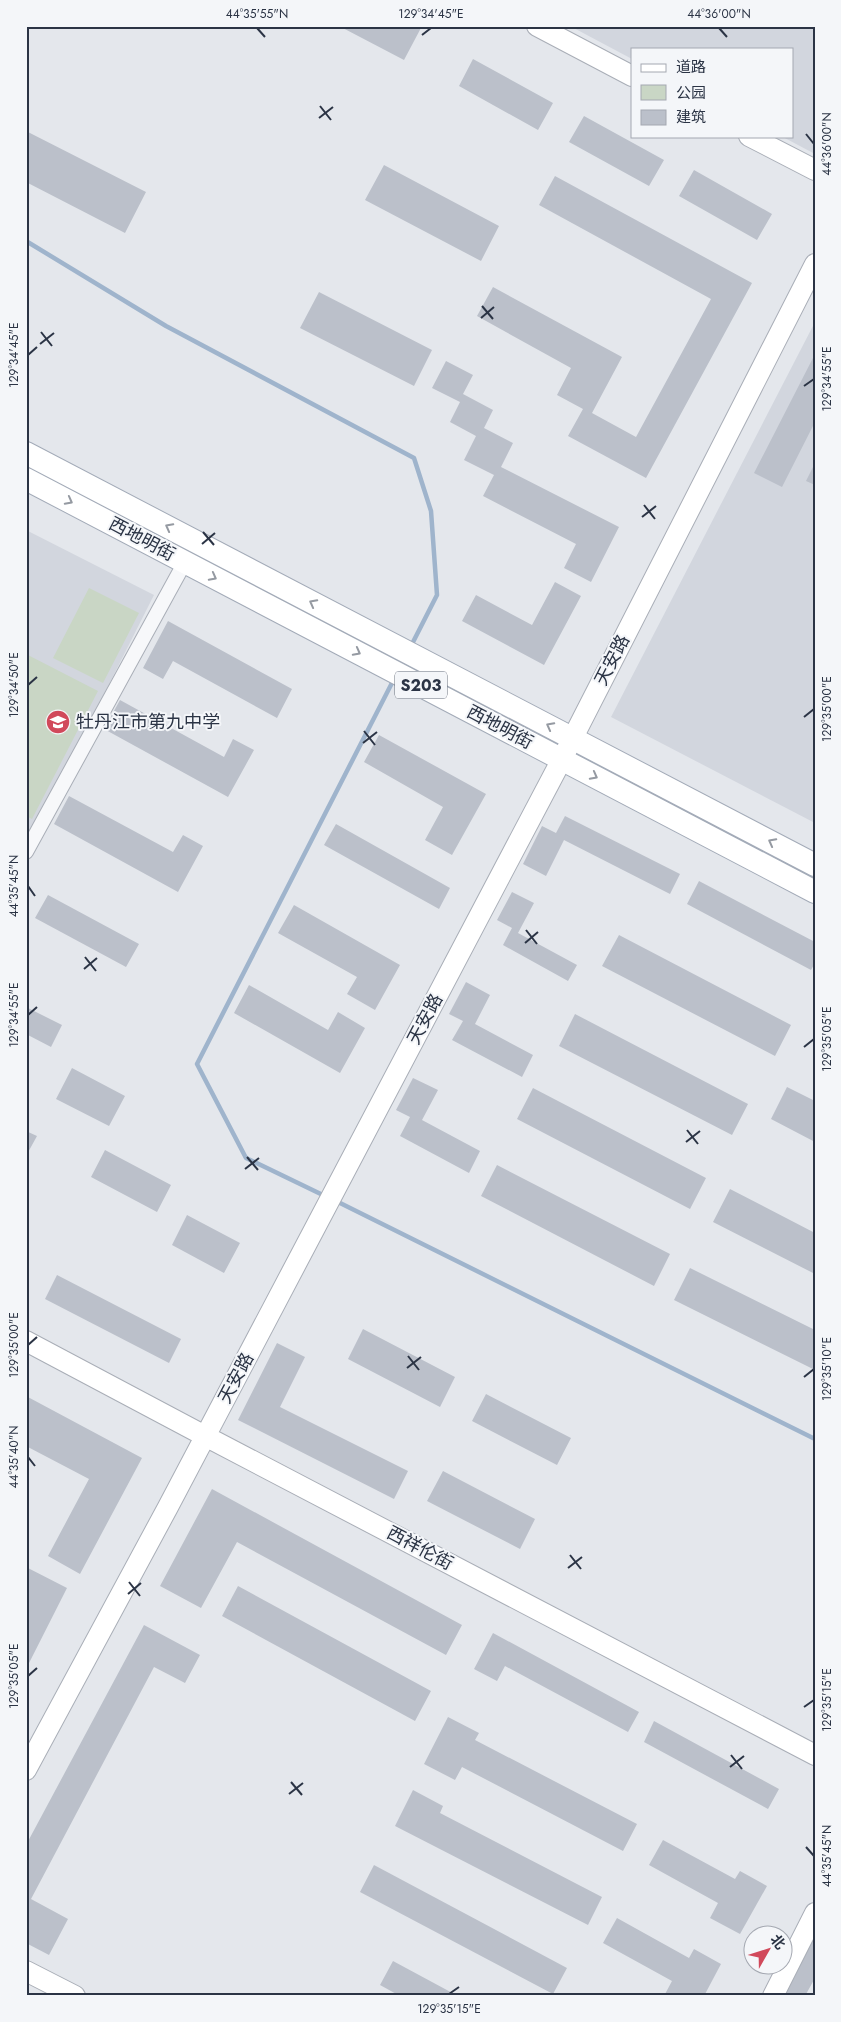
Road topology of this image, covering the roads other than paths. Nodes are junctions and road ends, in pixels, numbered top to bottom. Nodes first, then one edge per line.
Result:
1 (537, 26) edge
2 (631, 75) edge
3 (753, 138) edge
4 (815, 170) edge
5 (815, 264) edge
6 (26, 453) edge
7 (26, 479) edge
8 (185, 562) junction
9 (572, 738) junction
10 (562, 759) junction
11 (26, 852) edge
12 (815, 865) edge
13 (815, 892) edge
14 (26, 1341) edge
15 (205, 1436) junction
16 (815, 1755) edge
17 (26, 1770) edge
18 (815, 1913) edge
19 (26, 1971) edge
20 (75, 1996) edge
21 (773, 1996) edge

1 - 2 street
3 - 4 street
5 - 9 street, 天安路
9 -> 6 main road, 西地明街 / S203
7 -> 8 main road, 西地明街 / S203
8 -> 10 main road, 西地明街 / S203
8 - 11 street
9 - 10 street, 天安路
12 -> 9 main road, 西地明街 / S203
10 -> 13 main road, 西地明街 / S203
10 - 15 street, 天安路
14 - 15 street, 西祥伦街
15 - 16 street, 西祥伦街
15 - 17 street, 天安路
18 - 21 street
19 - 20 street

